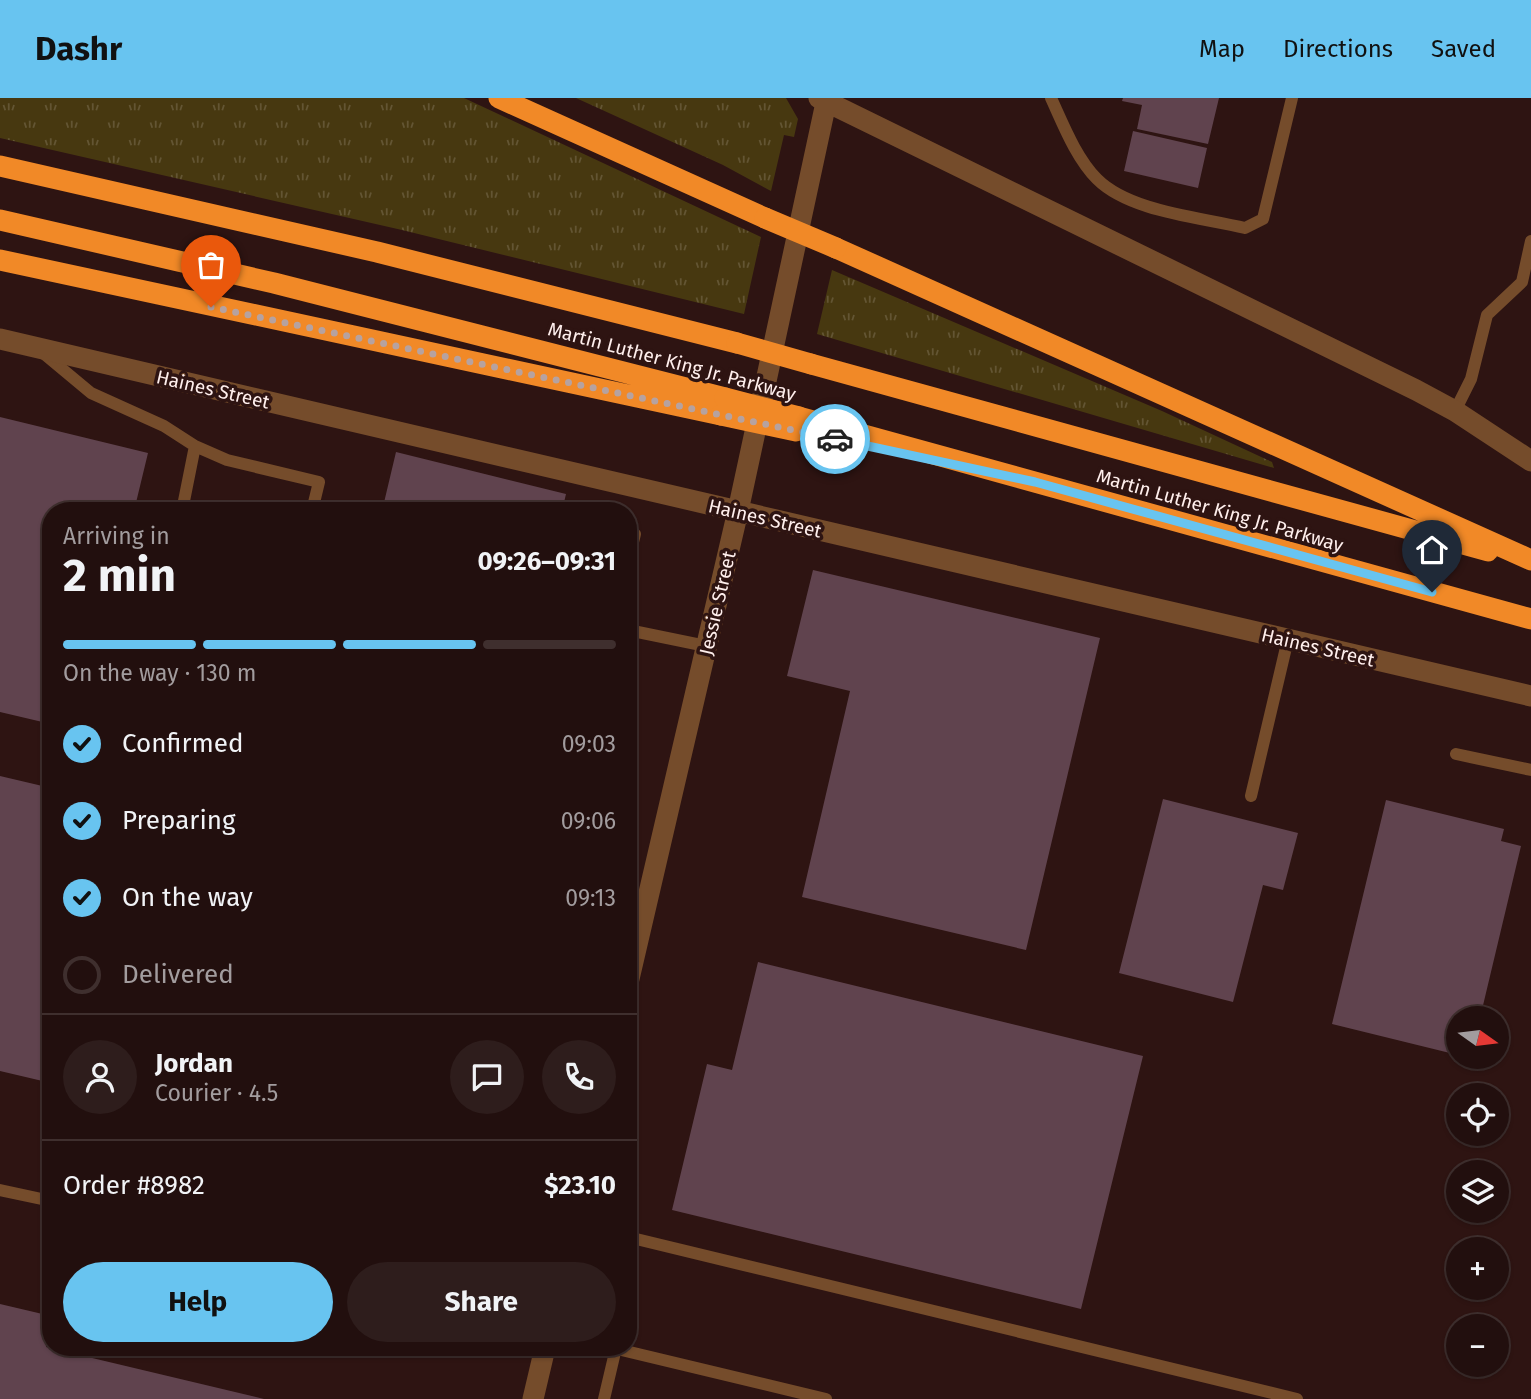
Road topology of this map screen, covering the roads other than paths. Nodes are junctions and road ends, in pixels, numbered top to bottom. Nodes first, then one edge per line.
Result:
1 (499, 98) edge
2 (1051, 98) edge
3 (1292, 98) edge
4 (824, 99) edge
5 (0, 166) edge
6 (0, 220) edge
7 (1531, 242) edge
8 (0, 260) edge
9 (1526, 283) edge
10 (0, 340) edge
11 (37, 348) junction
12 (723, 407) junction
13 (1455, 411) junction
14 (195, 446) junction
15 (1531, 461) edge
16 (184, 502) edge
17 (315, 502) edge
18 (738, 511) junction
19 (1531, 561) edge
20 (1531, 619) edge
21 (637, 632) edge
22 (1287, 639) junction
23 (706, 646) junction
24 (1531, 696) edge
25 (1456, 754) dead end
26 (1531, 770) edge
27 (1251, 796) dead end
28 (637, 929) edge
29 (0, 1190) edge
30 (42, 1199) edge
31 (637, 1239) edge
32 (637, 1354) edge
33 (543, 1356) edge
34 (612, 1356) edge
35 (533, 1399) edge
36 (604, 1399) edge
37 (826, 1399) edge
38 (1297, 1399) edge

1 - 19 highway, bridge
2 - 3 lane
4 - 13 street
4 - 18 street, Jessie Street
5 - 19 highway, Martin Luther King Jr. Parkway, bridge
6 - 12 highway, Martin Luther King Jr. Parkway
7 - 9 lane
8 - 12 highway
9 - 13 lane
10 - 11 street, Haines Street
11 - 14 lane
11 - 18 street, Haines Street
12 - 20 highway, Martin Luther King Jr. Parkway, bridge
13 - 15 street
14 - 16 lane
14 - 17 lane
18 - 22 street, Haines Street
18 - 23 street, Jessie Street
21 - 23 lane
22 - 24 street, Haines Street
22 - 27 lane
23 - 28 street, Jessie Street
25 - 26 lane
29 - 30 lane
31 - 38 lane
32 - 37 lane
33 - 35 street
34 - 36 lane

